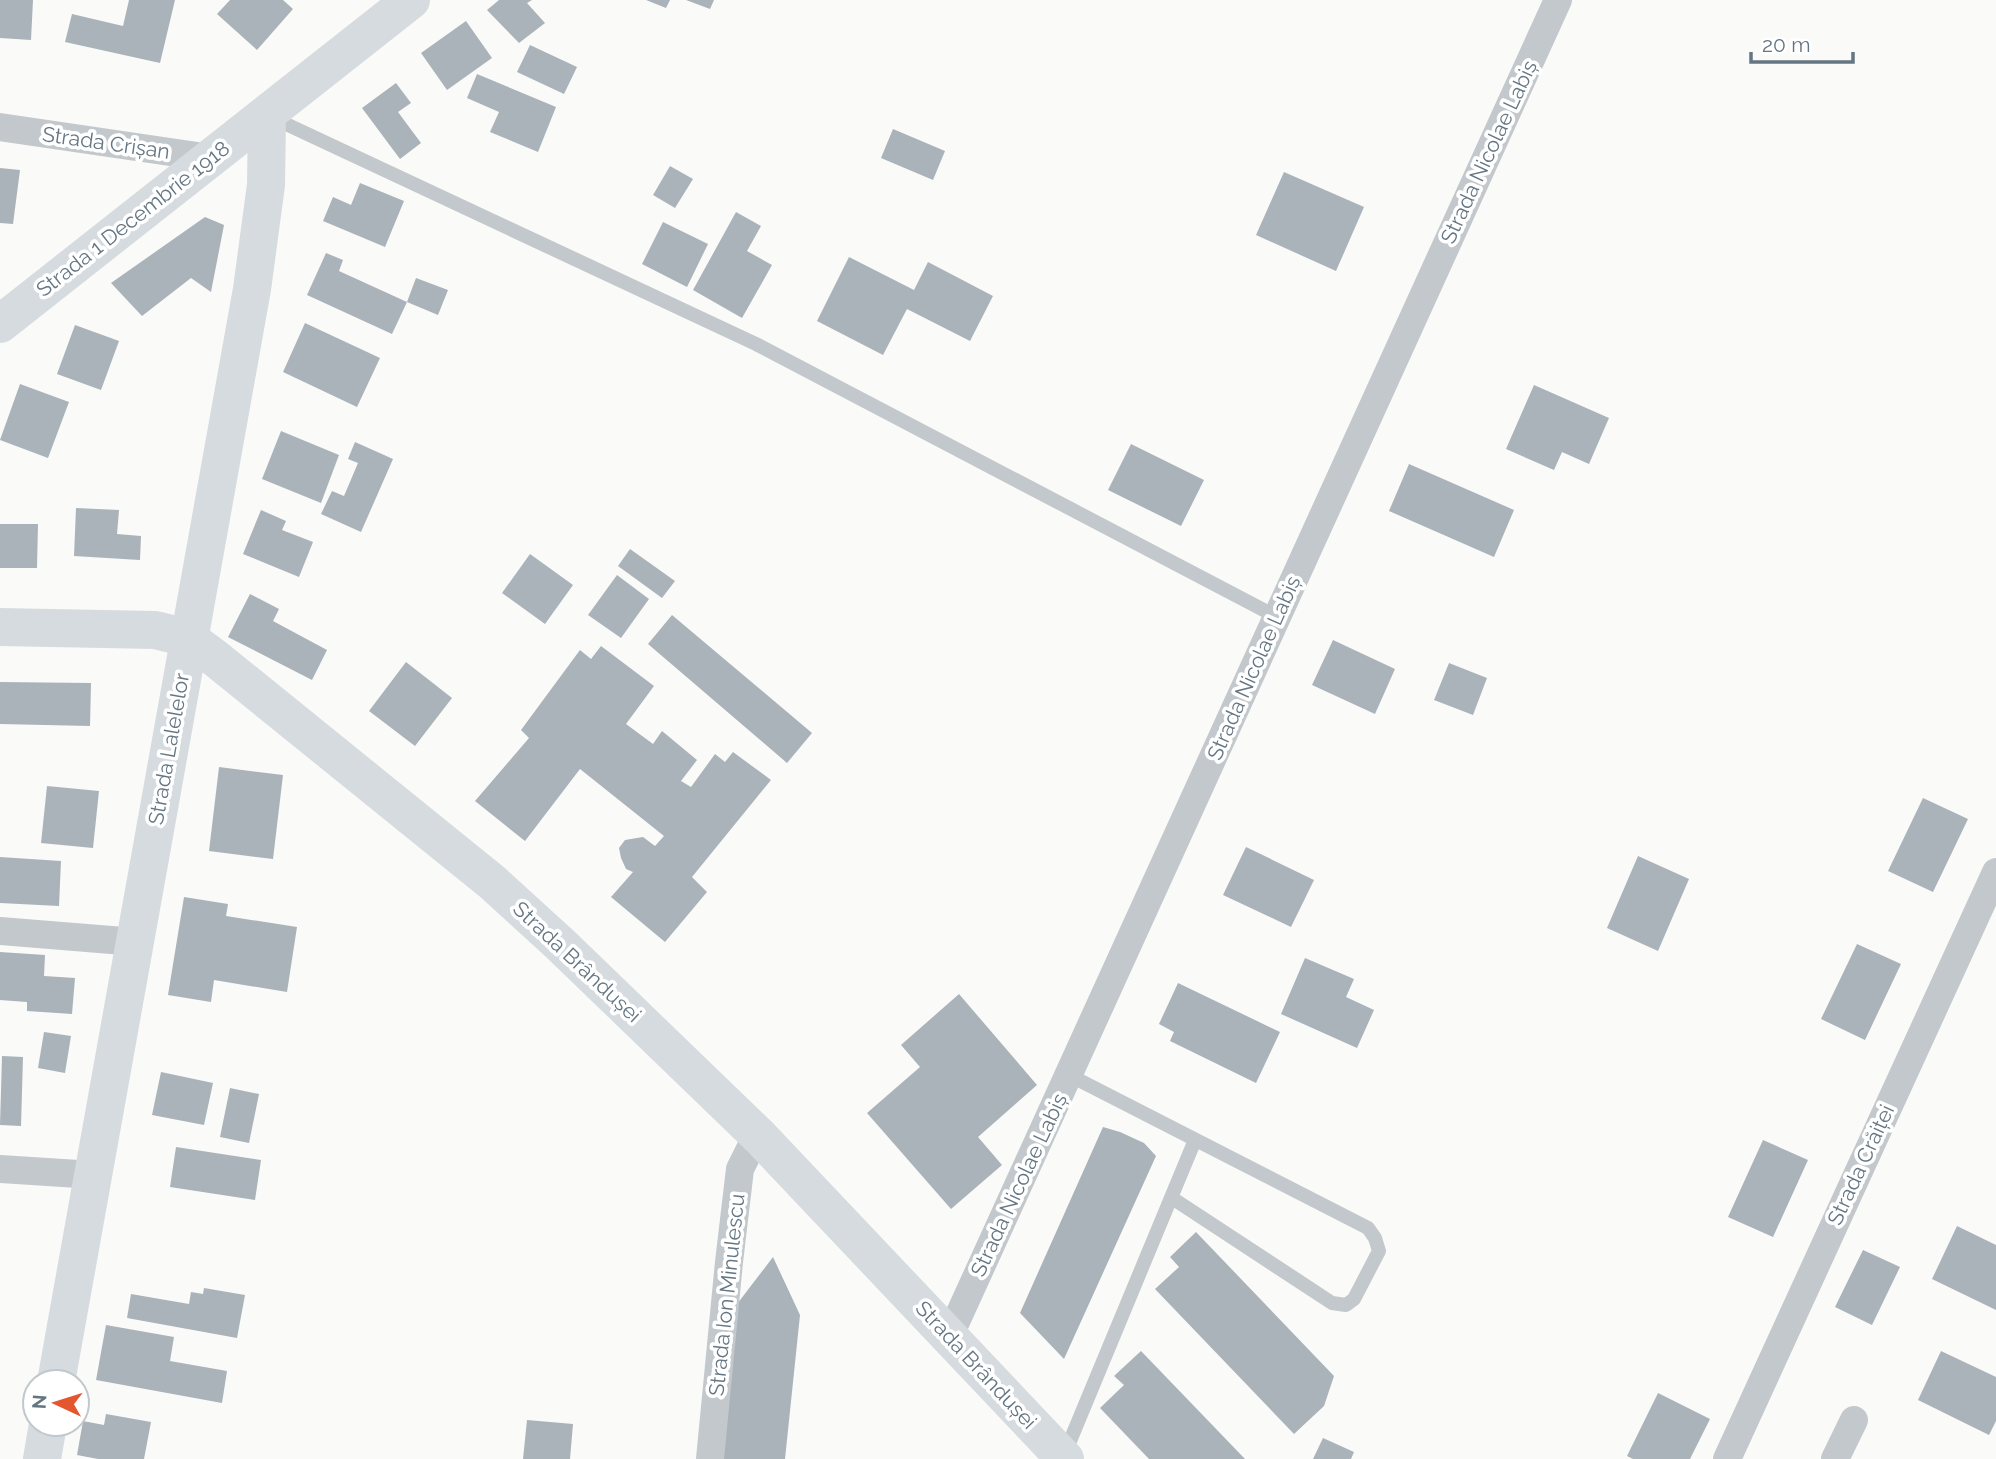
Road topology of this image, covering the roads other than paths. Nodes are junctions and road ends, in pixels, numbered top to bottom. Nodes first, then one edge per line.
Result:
1 (411, 0) edge
2 (1558, 0) edge
3 (267, 115) junction
4 (0, 127) edge
5 (211, 158) junction
6 (0, 324) edge
7 (1277, 617) junction
8 (0, 627) edge
9 (188, 638) junction
10 (1996, 872) edge
11 (0, 931) edge
12 (135, 942) junction
13 (1069, 1075) junction
14 (760, 1137) junction
15 (1195, 1140) junction
16 (0, 1169) edge
17 (94, 1175) junction
18 (1172, 1198) junction
19 (950, 1337) junction
20 (59, 1368) edge
21 (1854, 1420) dead end
22 (46, 1438) edge
23 (1064, 1458) edge
24 (42, 1459) edge
25 (710, 1459) edge
26 (1727, 1459) edge
27 (1835, 1459) edge

1 - 3 main road, Strada 1 Decembrie 1918
2 - 7 street, Strada Nicolae Labiș
3 - 5 main road, Strada 1 Decembrie 1918
3 - 7 lane
3 - 9 main road, Strada Lalelelor
4 - 5 street, Strada Crișan
5 - 6 main road, Strada 1 Decembrie 1918
7 - 13 street, Strada Nicolae Labiș
8 - 9 main road, Strada Brândușei
9 - 12 main road, Strada Lalelelor
9 - 14 main road, Strada Brândușei
10 - 26 street, Strada Crăiței
11 - 12 street
12 - 17 main road, Strada Lalelelor
13 - 15 lane
13 - 19 street, Strada Nicolae Labiș
14 - 19 main road, Strada Brândușei
14 - 25 street, Strada Ion Minulescu
15 - 18 lane
15 - 18 lane
16 - 17 street
17 - 20 main road, Strada Lalelelor
18 - 23 lane
19 - 23 main road, Strada Brândușei
21 - 27 street
22 - 24 main road

